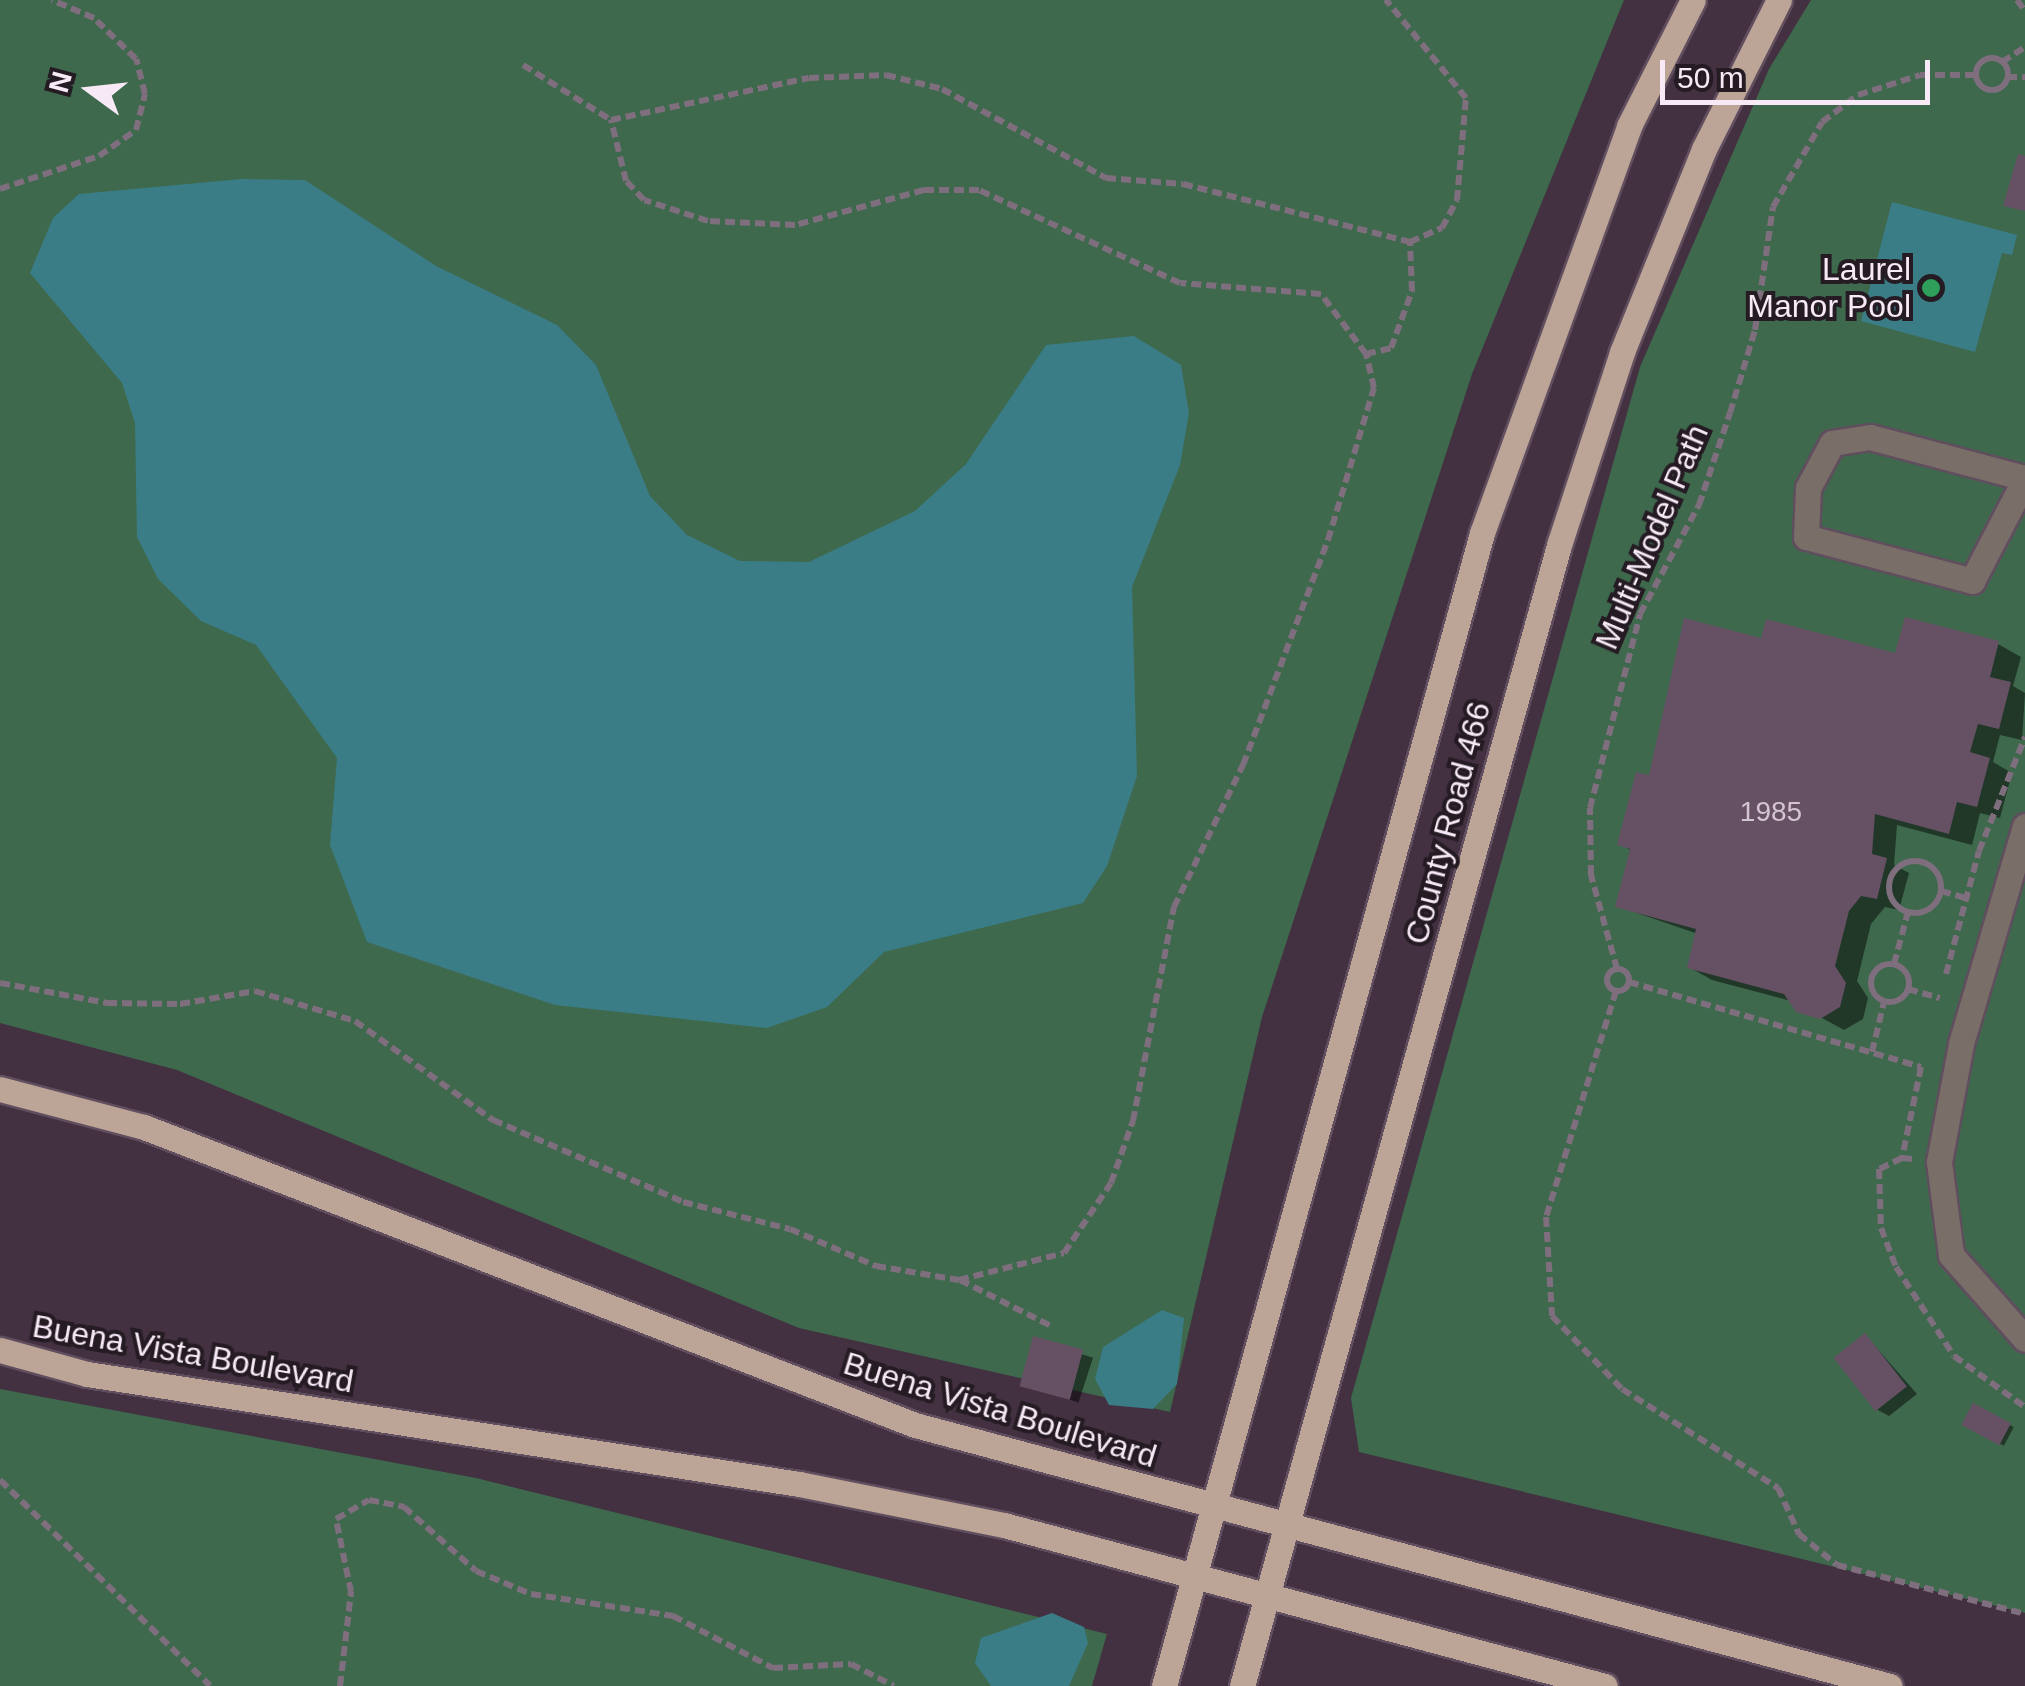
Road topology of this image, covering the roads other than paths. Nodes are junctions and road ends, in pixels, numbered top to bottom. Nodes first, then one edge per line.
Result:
1 (1693, 0) edge
2 (1779, 0) edge
3 (2025, 479) edge
4 (2025, 826) edge
5 (0, 1090) edge
6 (2025, 1338) edge
7 (0, 1350) edge
8 (1216, 1510) junction
9 (1288, 1527) junction
10 (1196, 1575) junction
11 (1268, 1593) junction
12 (1164, 1686) edge
13 (1242, 1686) edge
14 (1605, 1686) edge
15 (1890, 1686) edge

1 - 8 main road, County Road 466
2 - 9 main road, County Road 466
3 - 3 lane
4 - 6 lane
5 - 8 main road, Buena Vista Boulevard
7 - 10 main road, Buena Vista Boulevard
8 - 9 main road, Buena Vista Boulevard
8 - 10 main road, County Road 466
9 - 11 main road, County Road 466
9 - 15 main road, Buena Vista Boulevard
10 - 11 main road, Buena Vista Boulevard
10 - 12 main road, County Road 466
11 - 13 main road, County Road 466
11 - 14 main road, Buena Vista Boulevard

